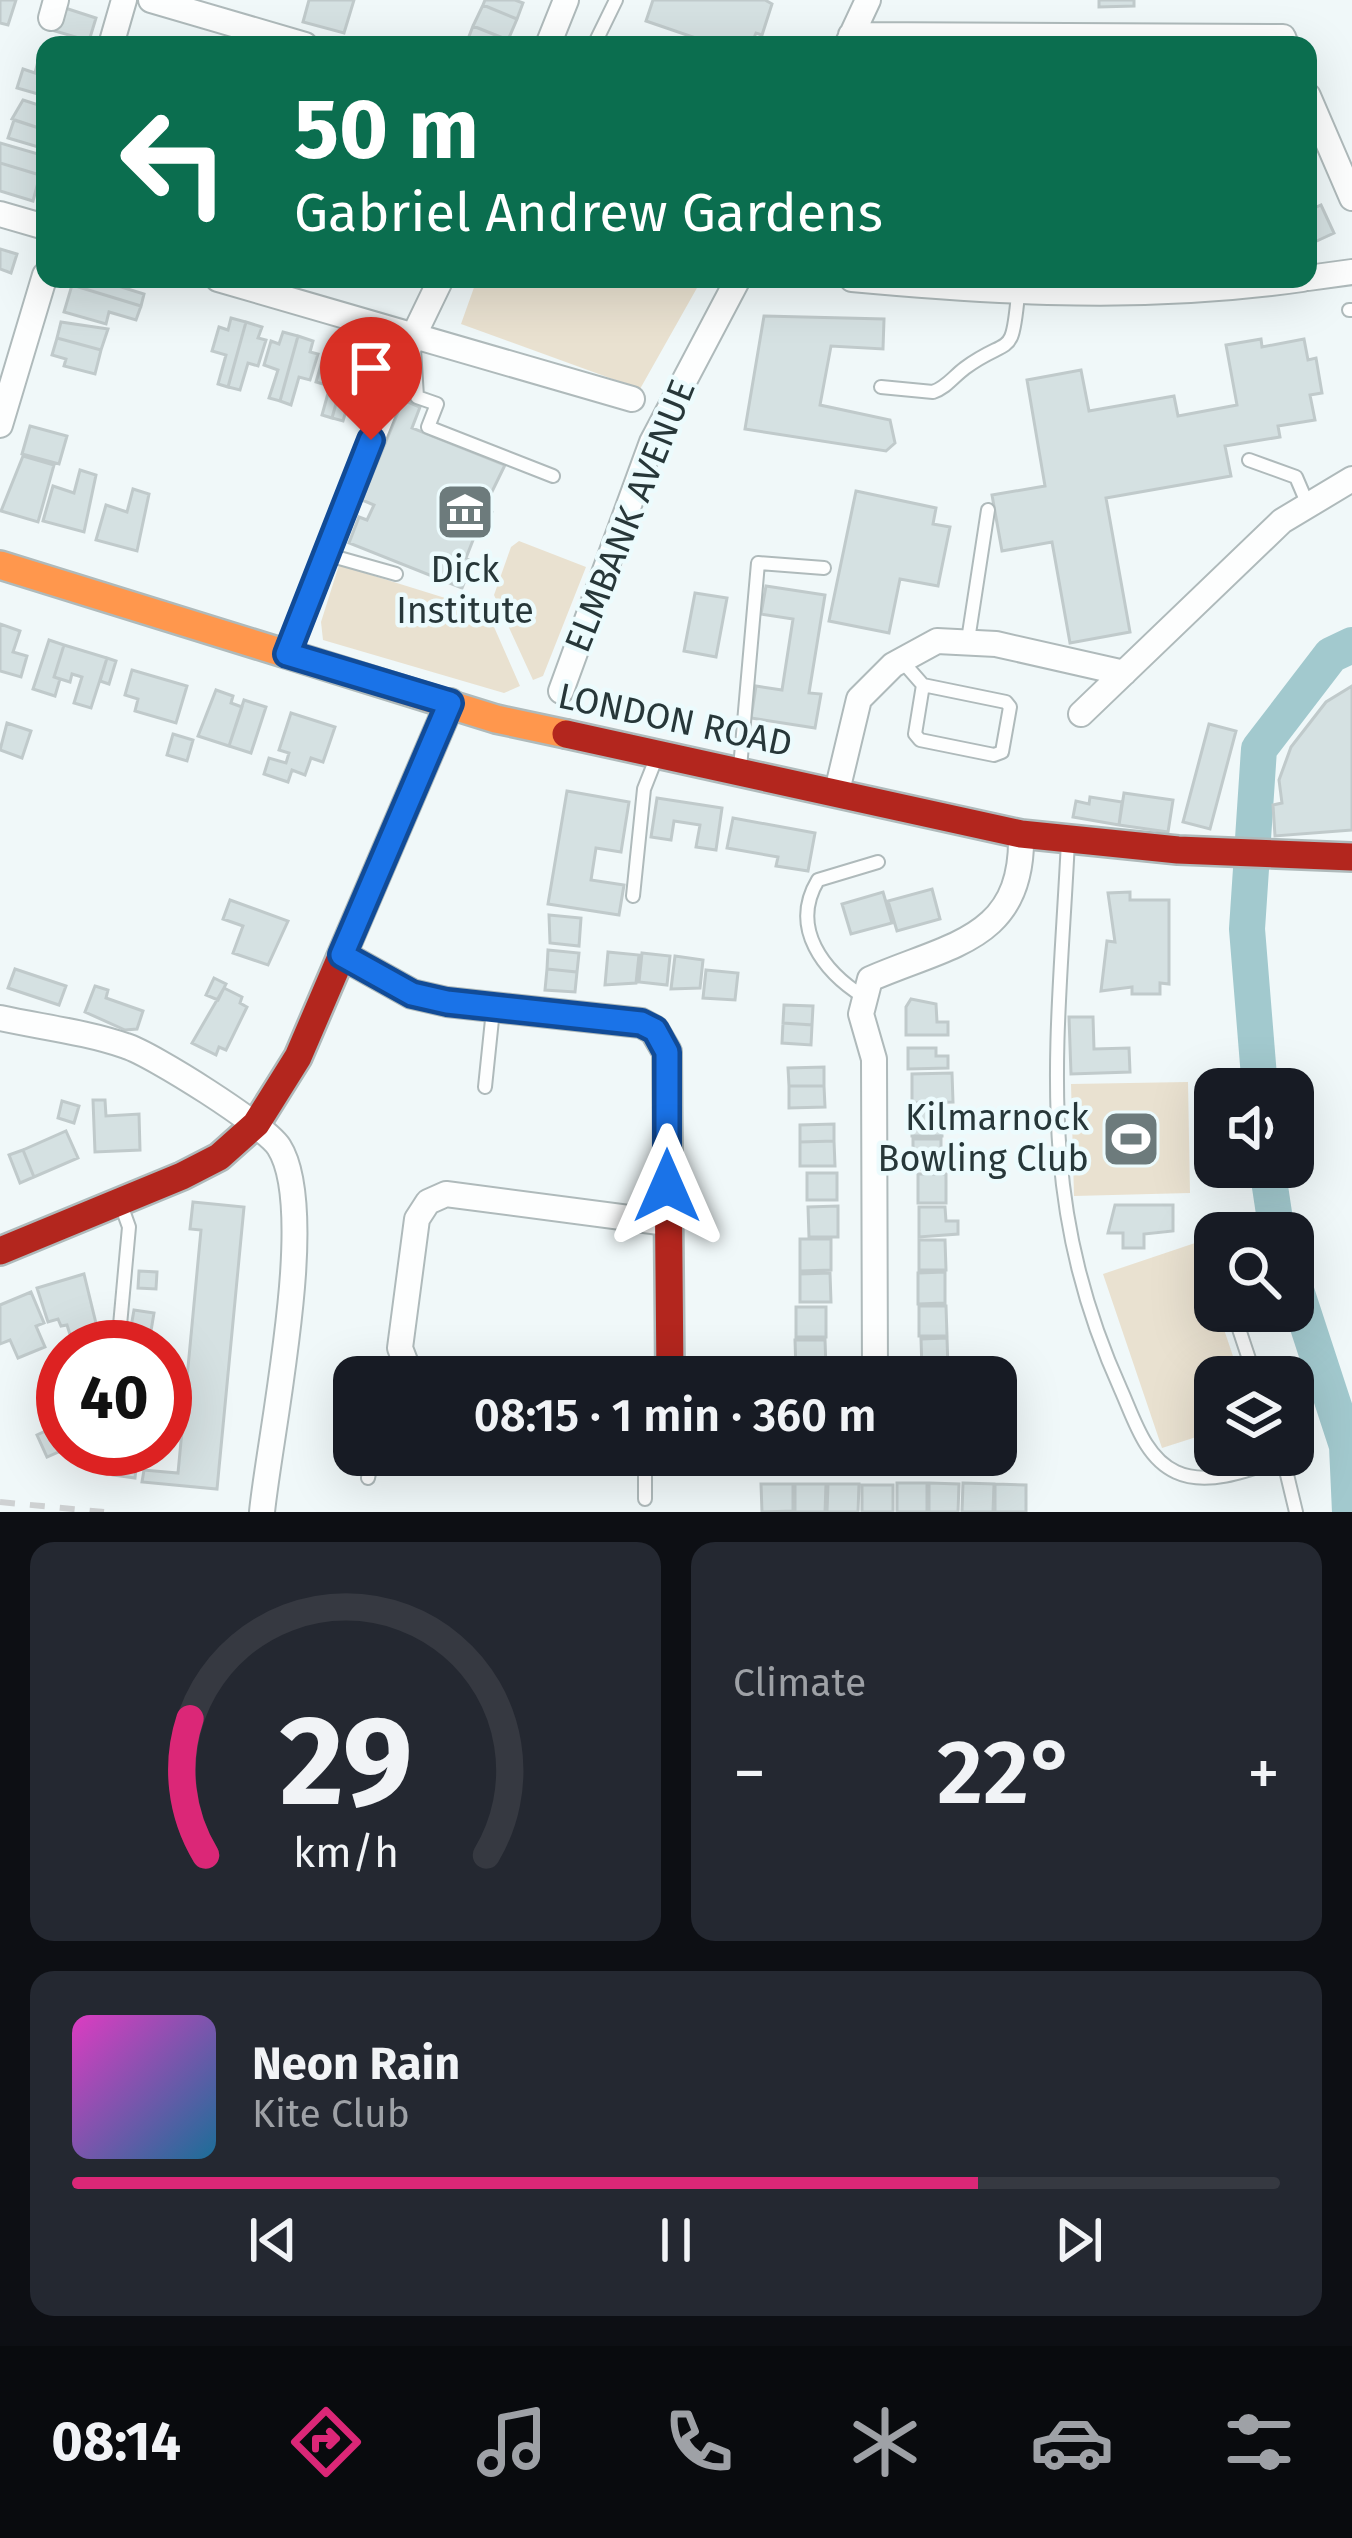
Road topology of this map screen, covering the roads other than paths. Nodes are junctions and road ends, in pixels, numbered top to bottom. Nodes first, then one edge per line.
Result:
1 (124, 0) edge
2 (151, 0) edge
3 (566, 0) edge
4 (616, 0) edge
5 (868, 0) edge
6 (114, 36) edge
7 (273, 36) edge
8 (551, 36) edge
9 (600, 36) edge
10 (851, 36) edge
11 (1317, 117) edge
12 (1352, 198) edge
13 (0, 214) edge
14 (36, 224) edge
15 (1352, 272) edge
16 (1317, 277) edge
17 (41, 288) edge
18 (248, 288) edge
19 (437, 288) edge
20 (733, 288) edge
21 (988, 288) edge
22 (1155, 288) edge
23 (1018, 294) junction
24 (413, 337) junction
25 (881, 387) dead end
26 (5, 393) edge
27 (632, 399) dead end
28 (0, 425) edge
29 (1249, 460) dead end
30 (553, 476) dead end
31 (1352, 479) edge
32 (1308, 506) junction
33 (988, 510) dead end
34 (325, 554) junction
35 (0, 565) edge
36 (824, 568) dead end
37 (397, 574) dead end
38 (968, 640) junction
39 (287, 654) junction
40 (901, 660) junction
41 (1124, 673) junction
42 (923, 685) junction
43 (561, 692) dead end
44 (450, 703) junction
45 (1081, 715) dead end
46 (659, 752) junction
47 (740, 769) junction
48 (837, 791) junction
49 (1021, 834) junction
50 (1068, 840) junction
51 (1352, 857) edge
52 (878, 862) dead end
53 (633, 896) dead end
54 (342, 955) junction
55 (865, 998) junction
56 (493, 1007) junction
57 (0, 1018) edge
58 (485, 1087) dead end
59 (256, 1124) junction
60 (120, 1202) junction
61 (667, 1223) junction
62 (0, 1251) edge
63 (120, 1320) edge
64 (405, 1356) edge
65 (670, 1356) edge
66 (875, 1356) edge
67 (645, 1476) edge
68 (1215, 1476) edge
69 (1287, 1476) edge
70 (645, 1499) dead end
71 (263, 1504) edge
72 (1296, 1512) edge

1 - 6 street
2 - 7 street
3 - 8 street
4 - 9 lane
5 - 10 street
11 - 12 street
13 - 14 street
15 - 16 street
17 - 26 street
18 - 24 street
19 - 24 street
20 - 43 street, ELMBANK AVENUE
21 - 23 street
22 - 23 street
23 - 25 lane
24 - 27 street
24 - 30 lane
24 - 34 street
26 - 28 street
29 - 32 lane
31 - 32 street
32 - 41 street
33 - 38 lane
34 - 37 lane
34 - 39 street
35 - 39 street, LONDON ROAD
36 - 47 lane
38 - 40 street
38 - 41 street
39 - 44 street, LONDON ROAD
40 - 42 lane
40 - 48 street
41 - 45 street
42 - 42 lane
44 - 46 street, LONDON ROAD
44 - 54 street
46 - 47 street, LONDON ROAD
46 - 53 lane
47 - 48 street, LONDON ROAD
48 - 49 street, LONDON ROAD
49 - 50 street, LONDON ROAD
49 - 55 street
50 - 51 street, LONDON ROAD
50 - 68 lane
52 - 55 lane
54 - 56 street
54 - 59 street
55 - 66 street
56 - 58 lane
56 - 61 street
57 - 59 street
59 - 60 street
59 - 71 street
60 - 62 street
60 - 63 lane
61 - 64 street
61 - 65 street
67 - 70 lane
69 - 72 lane

